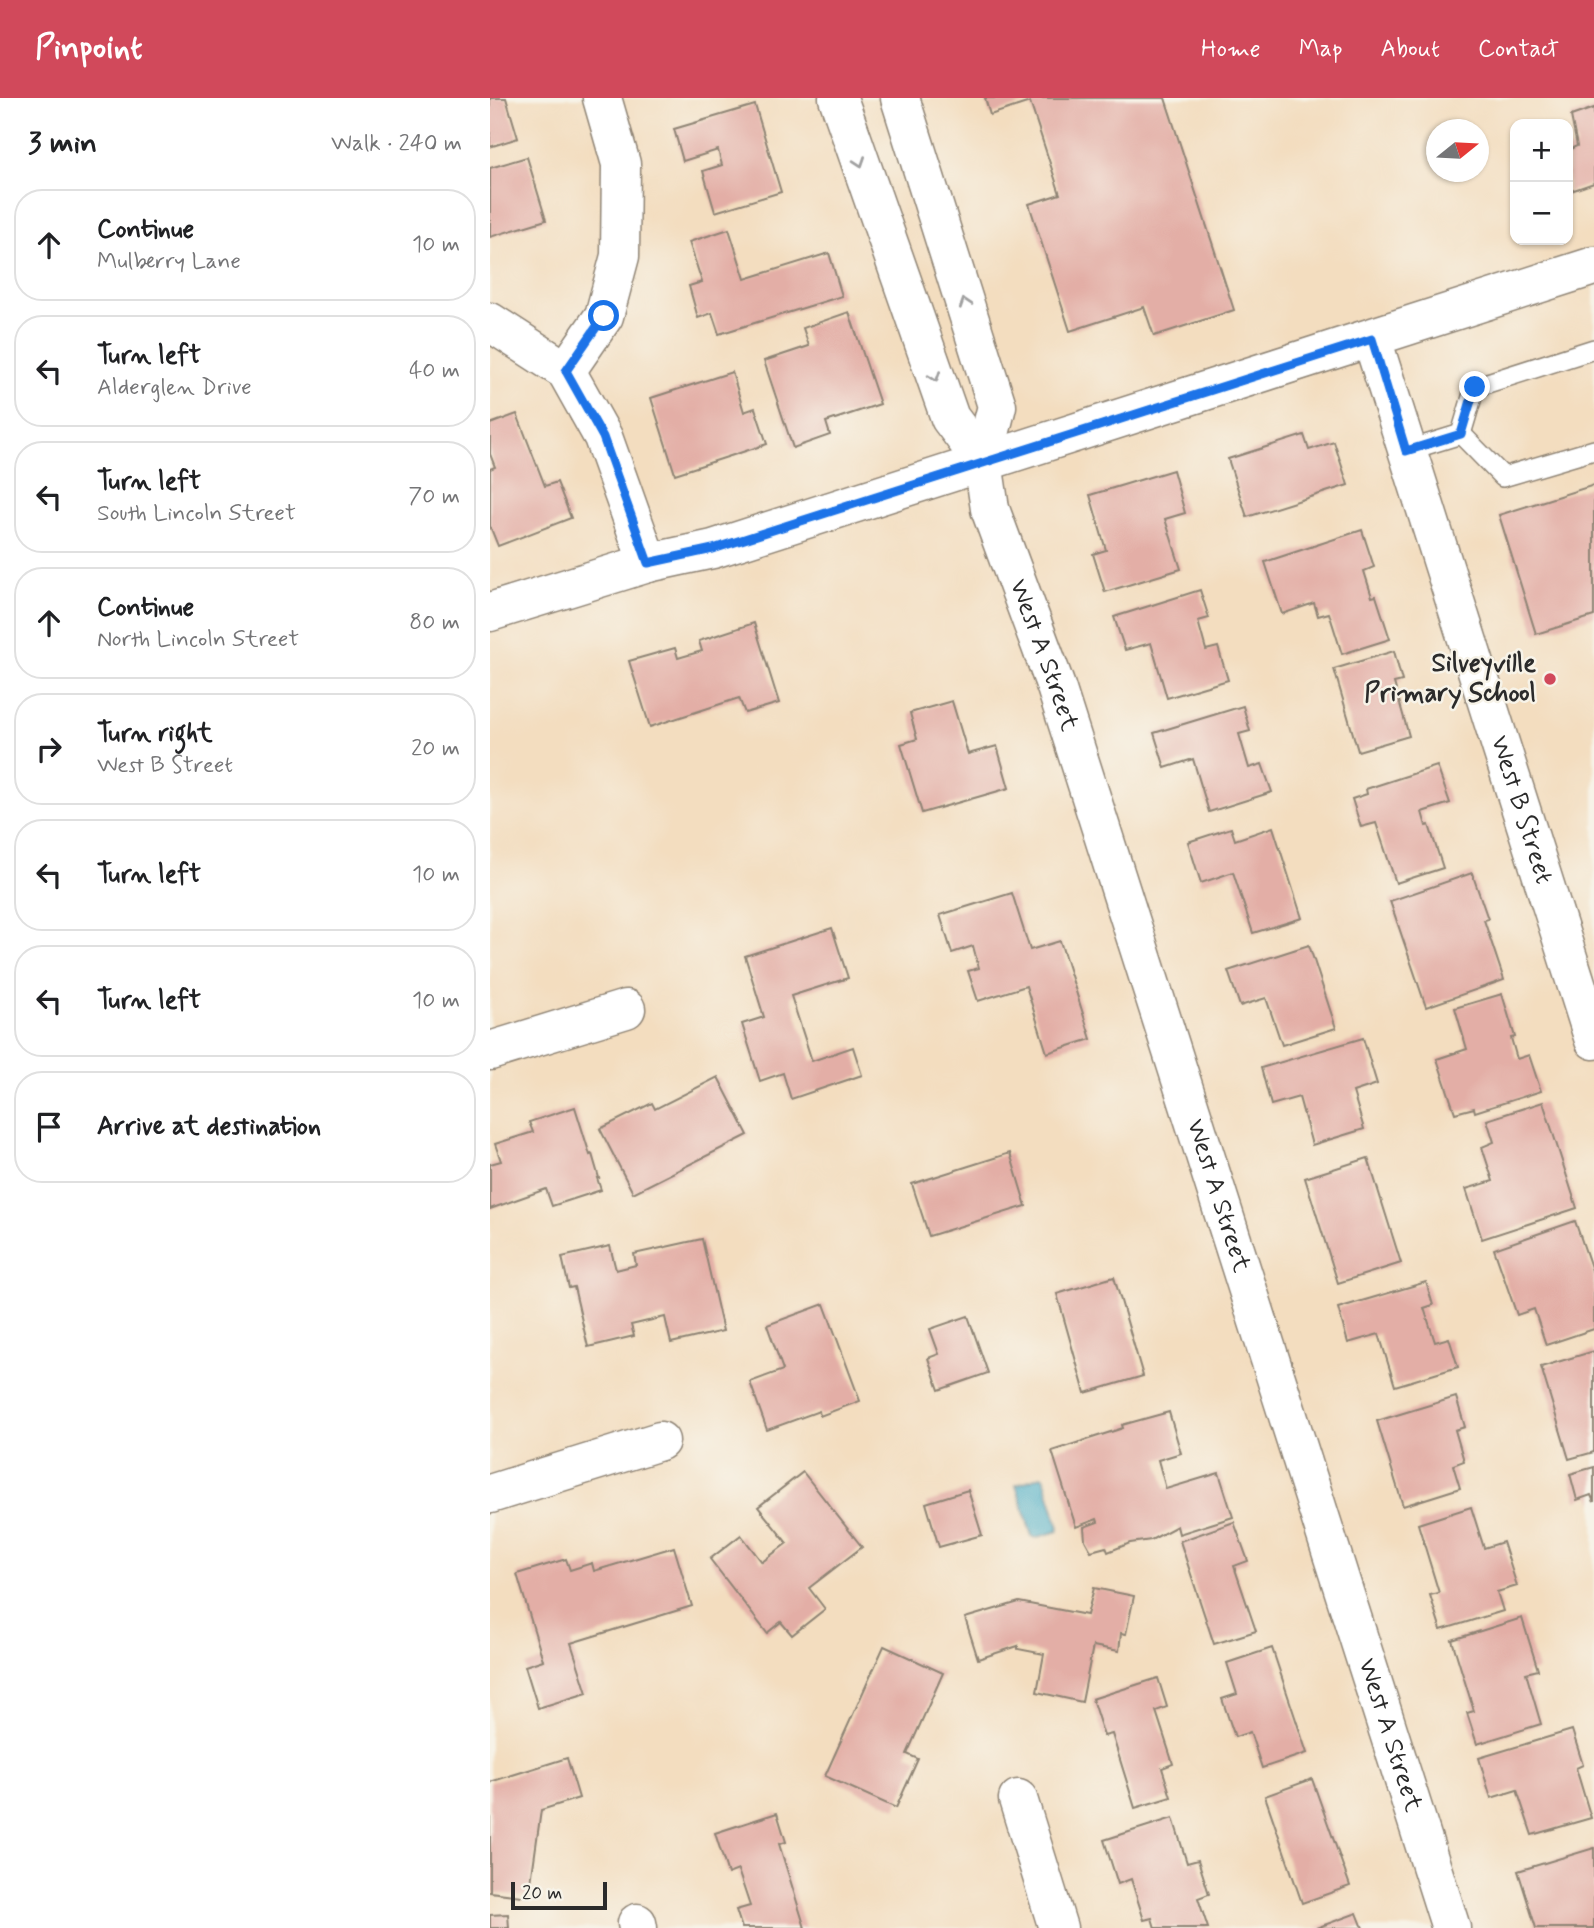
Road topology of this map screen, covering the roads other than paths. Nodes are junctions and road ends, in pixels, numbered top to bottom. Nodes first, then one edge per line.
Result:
1 (602, 98) edge
2 (838, 98) edge
3 (900, 98) edge
4 (1594, 267) edge
5 (490, 322) edge
6 (1372, 339) junction
7 (1594, 349) edge
8 (566, 371) junction
9 (1461, 434) junction
10 (1594, 450) edge
11 (1406, 451) junction
12 (983, 462) junction
13 (648, 563) junction
14 (490, 612) edge
15 (626, 1009) dead end
16 (1594, 1040) edge
17 (490, 1051) edge
18 (660, 1441) dead end
19 (490, 1494) edge
20 (1018, 1799) dead end
21 (1058, 1928) edge
22 (1451, 1928) edge

1 - 8 street
2 -> 12 street, West A Street
12 -> 3 street, West A Street
4 - 6 street
5 - 8 street
6 - 11 street, West B Street
6 - 12 street
7 - 9 lane
8 - 13 street
9 - 10 lane
9 - 11 lane
11 - 16 street, West B Street
12 - 13 street
12 - 22 street, West A Street
13 - 14 street
15 - 17 street
18 - 19 street
20 - 21 street

